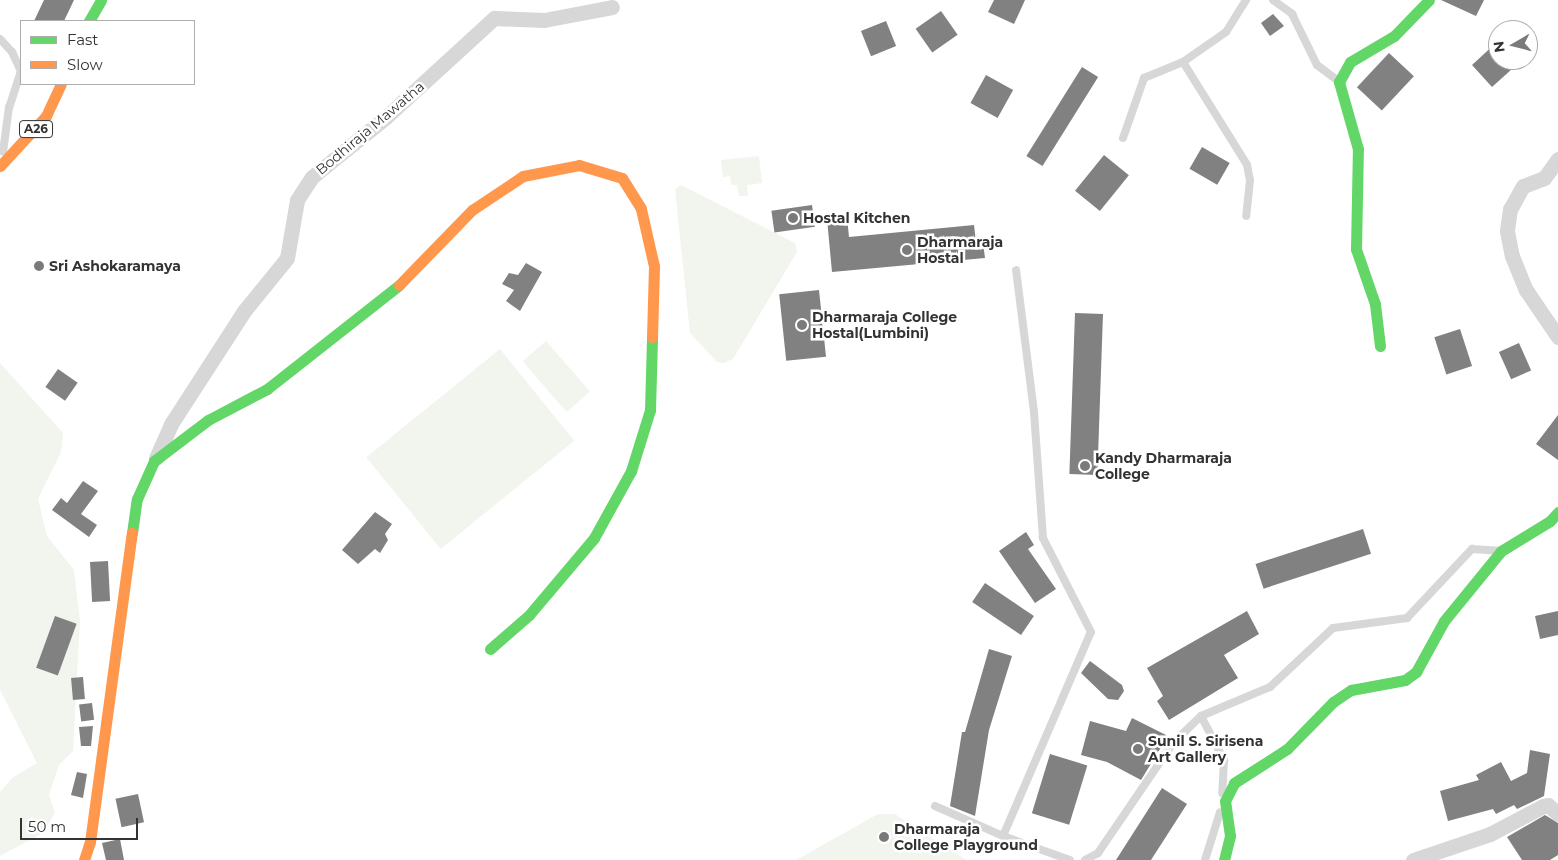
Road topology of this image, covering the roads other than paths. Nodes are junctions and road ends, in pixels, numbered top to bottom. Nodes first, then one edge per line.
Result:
1 (101, 0) edge
2 (1246, 0) edge
3 (1273, 0) edge
4 (1429, 0) edge
5 (612, 7) dead end
6 (90, 20) edge
7 (0, 39) edge
8 (1183, 62) junction
9 (20, 69) edge
10 (20, 74) edge
11 (1339, 82) junction
12 (60, 85) edge
13 (1123, 138) dead end
14 (1558, 159) edge
15 (1, 165) edge
16 (1246, 216) dead end
17 (1016, 270) dead end
18 (1558, 337) edge
19 (1380, 346) dead end
20 (154, 461) junction
21 (1558, 512) edge
22 (1501, 551) junction
23 (490, 649) dead end
24 (1201, 716) junction
25 (935, 806) dead end
26 (1558, 814) edge
27 (1003, 836) junction
28 (84, 860) edge
29 (1070, 860) edge
30 (1085, 860) edge
31 (1205, 860) edge
32 (1224, 860) edge
33 (1413, 860) edge

1 - 6 main road
2 - 8 lane
3 - 11 lane
4 - 11 main road
5 - 20 street, Bodhiraja Mawatha
7 - 9 lane
8 - 13 lane
8 - 16 lane
10 - 15 lane
11 - 19 main road
12 - 15 main road, A26
14 - 18 street
17 - 27 lane
20 - 23 main road
20 - 28 main road
21 - 22 main road
22 - 24 lane
22 - 32 main road
24 - 30 lane
24 - 31 lane
25 - 27 lane
26 - 33 street
27 - 29 lane

